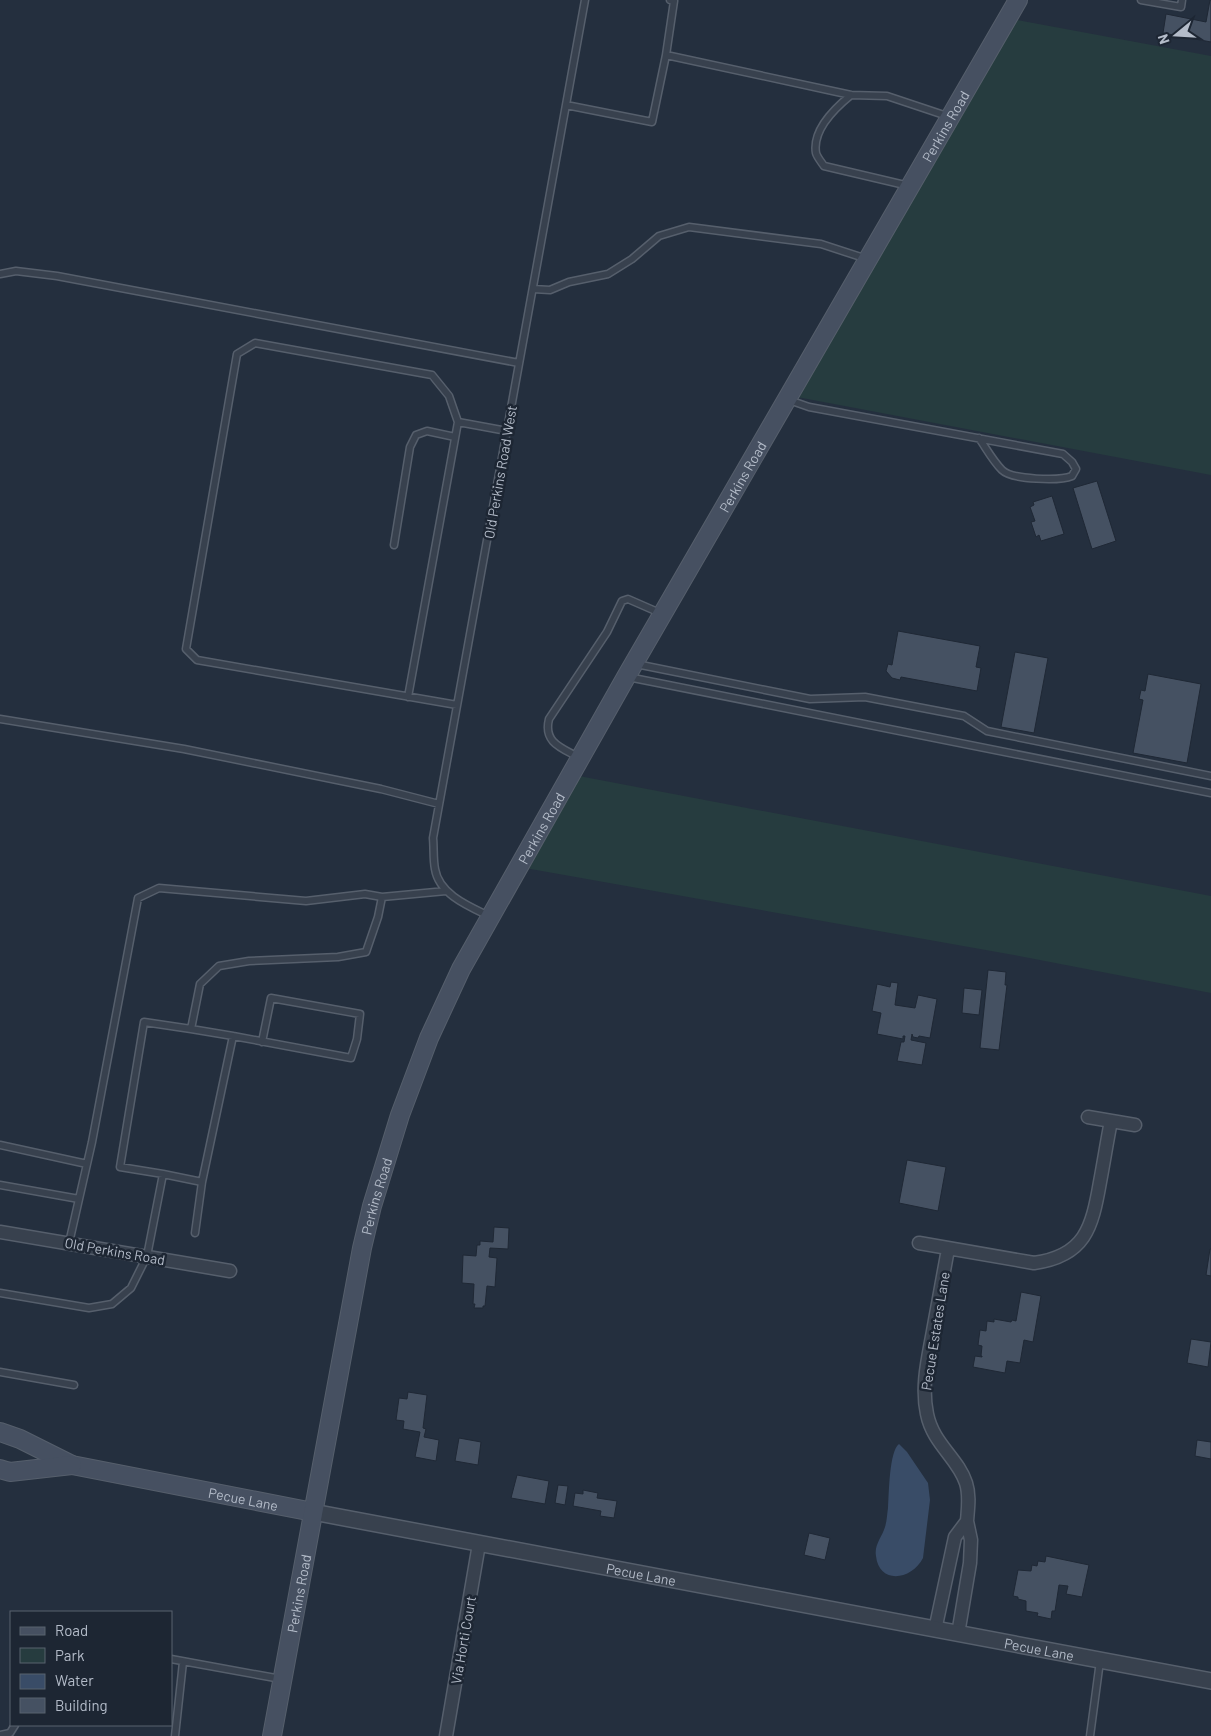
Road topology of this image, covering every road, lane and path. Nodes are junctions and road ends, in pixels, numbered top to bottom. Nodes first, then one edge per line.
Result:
1 (585, 0) edge
2 (670, 0) edge
3 (1018, 0) edge
4 (1141, 0) edge
5 (1182, 0) edge
6 (666, 55) junction
7 (851, 95) junction
8 (566, 105) junction
9 (950, 117) junction
10 (910, 186) junction
11 (868, 260) junction
12 (0, 274) edge
13 (533, 288) junction
14 (520, 363) junction
15 (788, 399) junction
16 (458, 422) junction
17 (507, 431) junction
18 (454, 437) junction
19 (979, 438) junction
20 (394, 545) dead end
21 (664, 615) junction
22 (630, 670) junction
23 (408, 697) junction
24 (457, 705) junction
25 (0, 719) edge
26 (581, 759) junction
27 (1211, 776) edge
28 (1211, 793) edge
29 (439, 804) junction
30 (446, 891) junction
31 (382, 897) junction
32 (490, 916) junction
33 (191, 1030) junction
34 (233, 1036) junction
35 (262, 1042) junction
36 (1088, 1117) dead end
37 (1111, 1121) junction
38 (1135, 1125) dead end
39 (0, 1145) edge
40 (87, 1164) junction
41 (163, 1174) junction
42 (202, 1182) junction
43 (0, 1185) edge
44 (79, 1199) junction
45 (0, 1232) edge
46 (195, 1233) dead end
47 (69, 1243) junction
48 (919, 1243) dead end
49 (948, 1249) junction
50 (147, 1256) junction
51 (230, 1271) dead end
52 (0, 1293) edge
53 (0, 1372) edge
54 (74, 1385) dead end
55 (0, 1432) edge
56 (72, 1465) junction
57 (0, 1469) edge
58 (313, 1512) junction
59 (967, 1520) junction
60 (479, 1544) junction
61 (935, 1630) junction
62 (958, 1634) junction
63 (172, 1659) edge
64 (1100, 1661) junction
65 (183, 1662) junction
66 (283, 1680) junction
67 (1211, 1681) edge
68 (14, 1726) edge
69 (0, 1735) edge
70 (175, 1736) edge
71 (272, 1736) edge
72 (446, 1736) edge
73 (1090, 1736) edge

1 - 8 lane, Old Perkins Road West
2 - 6 lane
3 - 9 main road, Perkins Road
4 - 5 lane
6 - 7 lane
6 - 8 lane
7 - 9 lane
7 - 10 lane
8 - 13 lane, Old Perkins Road West
9 - 10 main road, Perkins Road
10 - 11 main road, Perkins Road
11 - 13 lane
11 - 15 main road, Perkins Road
12 - 14 lane
13 - 14 lane, Old Perkins Road West
14 - 17 lane, Old Perkins Road West
15 - 19 lane
15 - 21 main road, Perkins Road
16 - 17 lane
16 - 18 lane
16 - 23 lane
17 - 24 lane, Old Perkins Road West
18 - 20 lane
18 - 23 lane
19 - 19 lane
21 - 22 main road, Perkins Road
21 - 26 lane
22 - 26 main road, Perkins Road
22 - 27 lane
22 - 28 lane
23 - 24 lane
24 - 29 lane, Old Perkins Road West
25 - 29 lane
26 - 32 main road, Perkins Road
29 - 30 lane, Old Perkins Road West
30 - 31 lane
30 - 32 lane, Old Perkins Road West
31 - 33 lane
31 - 40 lane
32 - 58 main road, Perkins Road
33 - 34 lane
33 - 41 lane
34 - 35 lane
34 - 42 lane
35 - 35 lane
36 - 37 street
37 - 38 street
37 - 49 street
39 - 40 lane
40 - 44 lane
41 - 42 lane
41 - 50 lane
42 - 46 lane
43 - 44 lane
44 - 47 lane
45 - 47 street, Old Perkins Road
47 - 50 street, Old Perkins Road
48 - 49 street
49 - 59 street, Pecue Estates Lane
50 - 51 street, Old Perkins Road
50 - 52 lane
53 - 54 lane
55 - 56 main road, Pecue Lane
56 - 57 main road, Pecue Lane
56 - 58 main road, Pecue Lane
58 - 60 street, Pecue Lane
58 - 66 main road, Perkins Road
59 - 61 street, Pecue Estates Lane
59 - 62 street, Pecue Estates Lane
60 - 61 street, Pecue Lane
60 - 72 street, Via Horti Court
61 - 62 street, Pecue Lane
62 - 64 street, Pecue Lane
63 - 65 lane
64 - 67 street, Pecue Lane
64 - 73 lane
65 - 66 lane
65 - 70 lane
66 - 71 main road, Perkins Road
68 - 69 lane

